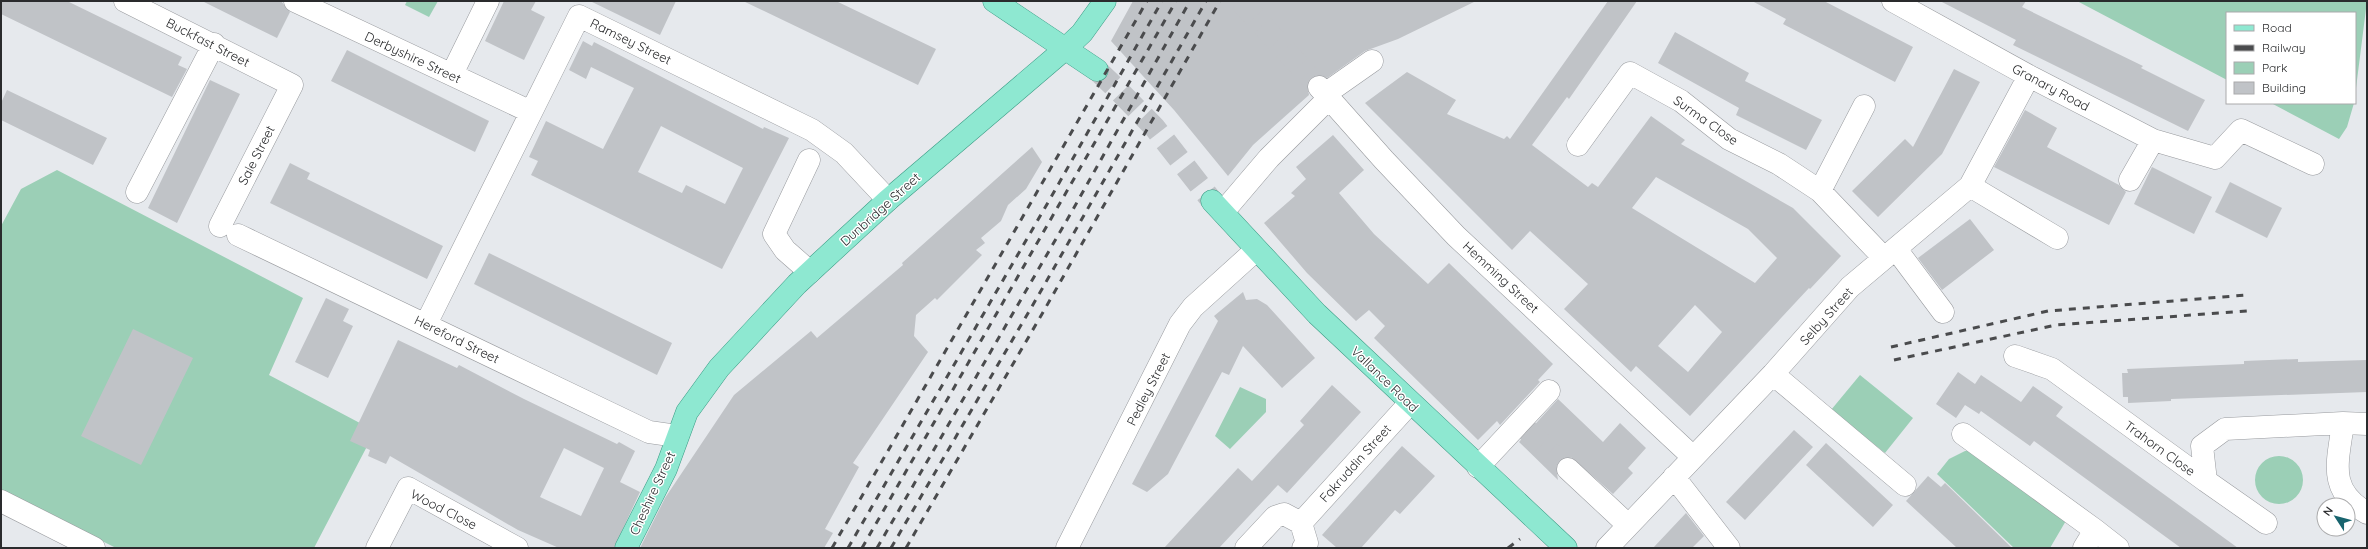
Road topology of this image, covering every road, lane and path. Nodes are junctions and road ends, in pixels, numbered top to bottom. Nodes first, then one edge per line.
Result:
1 (125, 1) edge
2 (295, 1) edge
3 (488, 1) edge
4 (994, 1) edge
5 (1105, 1) edge
6 (1893, 1) edge
7 (214, 44) junction
8 (1065, 49) junction
9 (1372, 60) dead end
10 (1096, 70) tunnel mouth
11 (452, 74) junction
12 (2029, 76) junction
13 (292, 85) joint
14 (1324, 93) junction
15 (1864, 106) dead end
16 (531, 112) junction
17 (2153, 140) junction
18 (1578, 145) dead end
19 (809, 160) dead end
20 (2313, 164) dead end
21 (2130, 180) dead end
22 (1970, 186) junction
23 (1820, 191) junction
24 (137, 192) dead end
25 (888, 200) junction
26 (1217, 206) joint
27 (229, 230) joint
28 (2057, 238) dead end
29 (1256, 250) junction
30 (1890, 254) junction
31 (810, 272) junction
32 (1943, 312) dead end
33 (426, 324) junction
34 (2015, 356) dead end
35 (1773, 374) junction
36 (1549, 391) dead end
37 (1410, 403) junction
38 (2343, 423) junction
39 (2367, 424) edge
40 (1963, 434) dead end
41 (677, 436) junction
42 (1693, 457) junction
43 (1478, 467) junction
44 (1568, 469) tunnel mouth
45 (1674, 477) junction
46 (2206, 481) junction
47 (1905, 485) dead end
48 (1, 501) edge
49 (2367, 513) edge
50 (1301, 523) junction
51 (2266, 523) dead end
52 (1628, 525) junction
53 (2090, 539) edge
54 (94, 548) edge
55 (377, 548) edge
56 (517, 548) edge
57 (626, 548) edge
58 (1067, 548) edge
59 (1246, 548) edge
60 (1303, 548) edge
61 (1566, 548) edge
62 (1607, 548) edge
63 (1729, 548) edge
64 (2118, 548) edge

1 - 7 street, Buckfast Street
2 - 11 street, Derbyshire Street
3 - 11 street
4 - 8 main road
5 - 8 main road, Dunbridge Street
6 - 12 street, Granary Road
7 - 13 street, Buckfast Street
7 - 24 street
8 - 10 main road
8 - 25 main road, Dunbridge Street
9 - 14 street
11 - 16 street, Derbyshire Street
12 - 17 street, Granary Road
12 - 22 street, Selby Street
13 - 27 street, Sale Street
14 - 26 street
14 - 42 street, Hemming Street
15 - 23 street
16 - 25 street, Ramsey Street
16 - 33 street, Ramsey Street
17 - 20 street, Granary Road
17 - 21 street
18 - 23 street, Surma Close
19 - 31 street
22 - 28 street
22 - 30 street, Selby Street
23 - 30 street, Surma Close
25 - 31 main road, Dunbridge Street
26 - 29 main road, Vallance Road
27 - 33 street, Hereford Street
29 - 37 main road, Vallance Road
29 - 58 street, Pedley Street
30 - 32 street, Surma Close
30 - 35 street, Selby Street
31 - 41 main road, Dunbridge Street
33 - 41 street, Hereford Street
34 - 46 street, Trahorn Close
35 - 42 street, Selby Street
35 - 47 street
36 - 43 street
37 - 43 main road, Vallance Road
37 - 50 street, Fakruddin Street
38 - 39 street
38 - 46 street, Trahorn Close
38 - 49 street
40 - 53 street
41 - 57 main road, Cheshire Street
42 - 45 street, Selby Street
43 - 61 main road, Vallance Road
44 - 52 street
45 - 52 street, Selby Street
45 - 63 street
46 - 51 street
48 - 54 street
50 - 59 street
50 - 60 street
52 - 62 street, Selby Street
53 - 64 street
55 - 56 street, Wood Close

